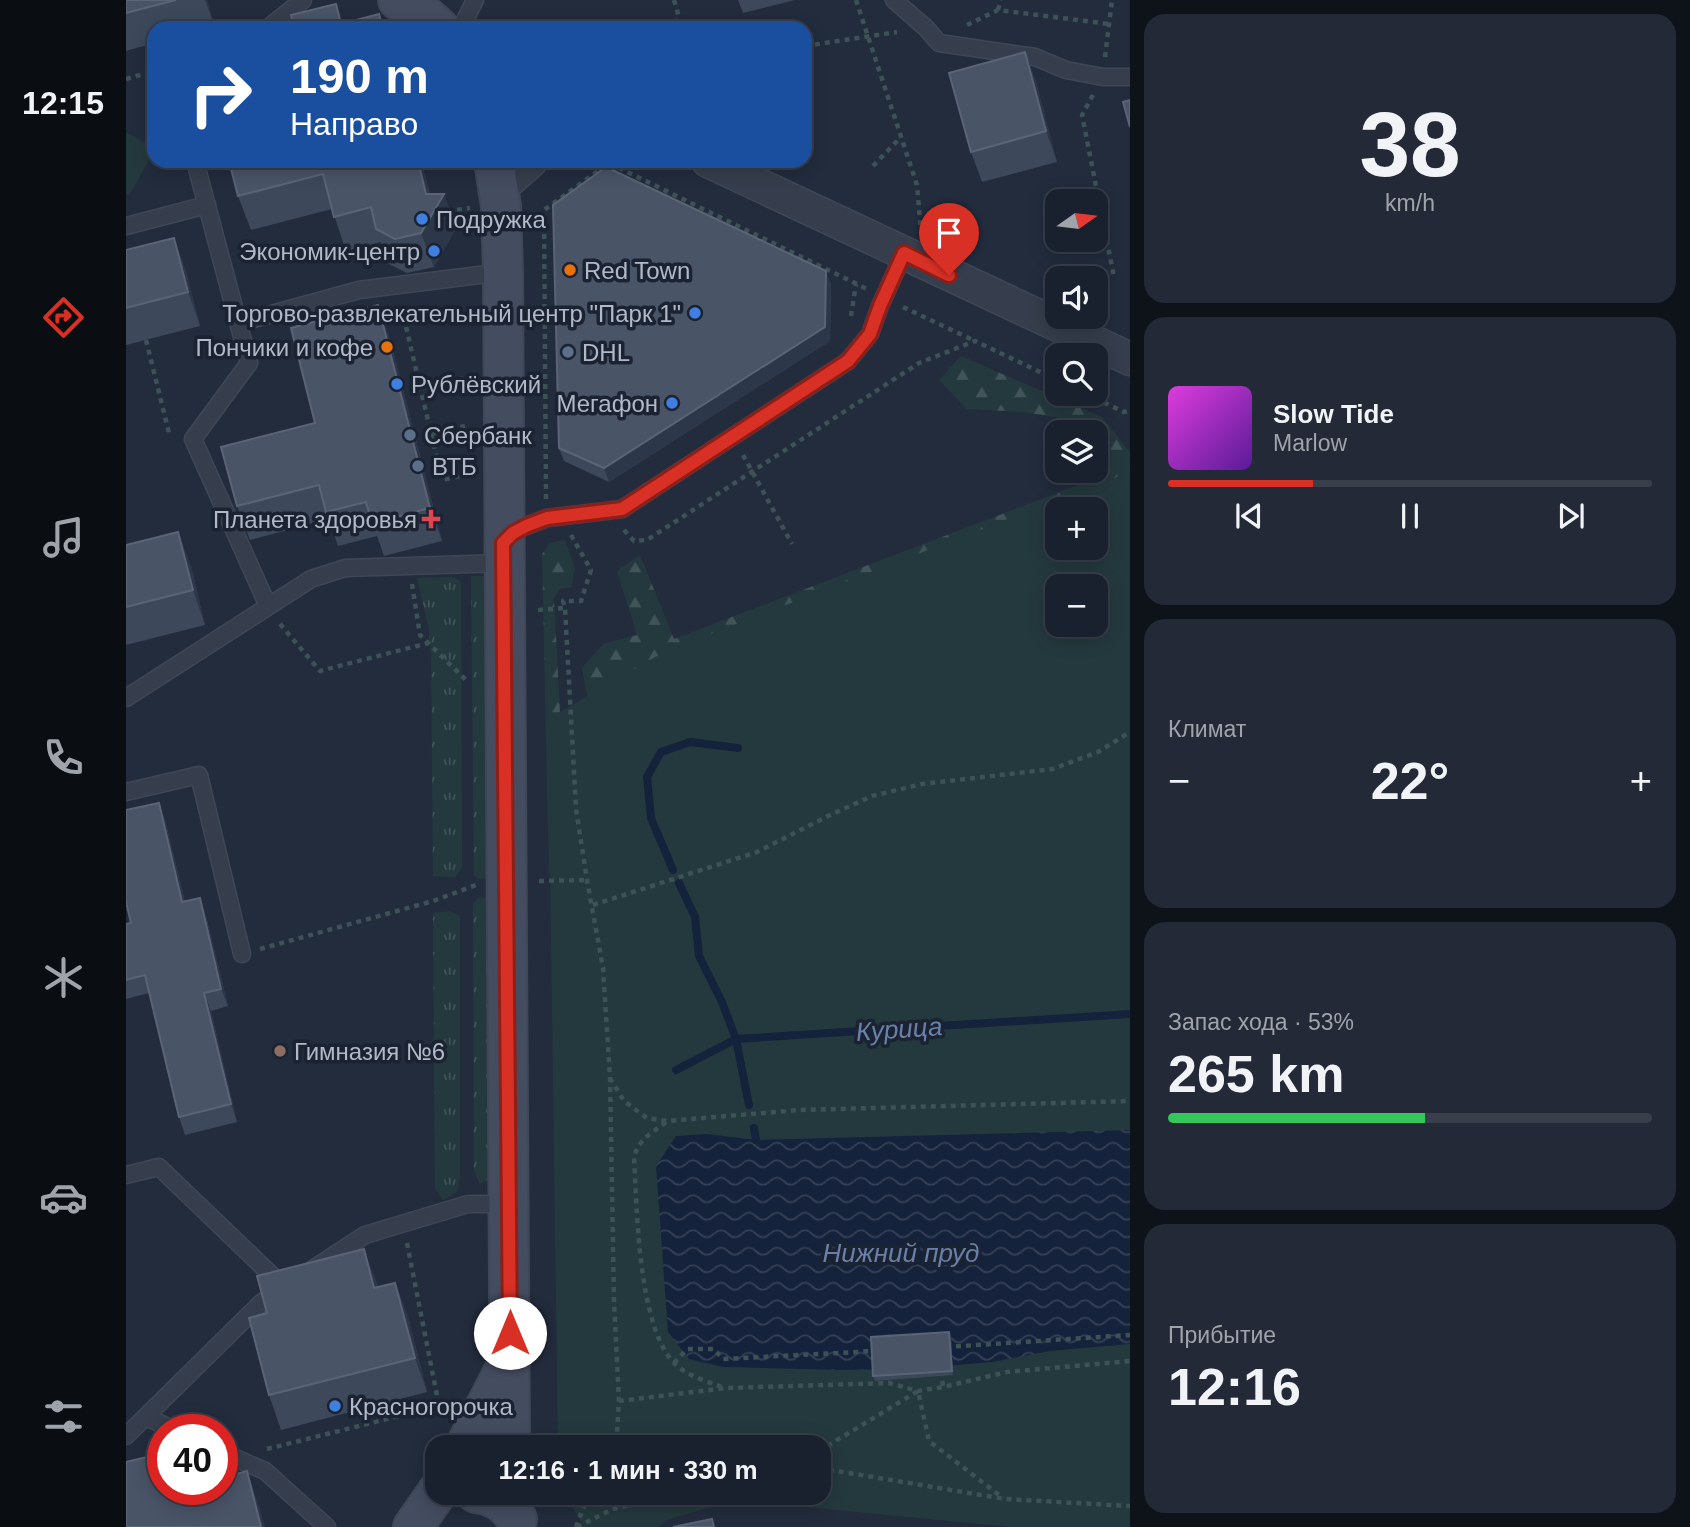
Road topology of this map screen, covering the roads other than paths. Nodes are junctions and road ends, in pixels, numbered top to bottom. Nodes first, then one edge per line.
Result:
1 (303, 0) edge
2 (475, 0) edge
3 (894, 0) edge
4 (277, 21) edge
5 (464, 21) edge
6 (1130, 78) edge
7 (197, 168) edge
8 (514, 168) edge
9 (723, 168) edge
10 (496, 175) edge
11 (207, 205) junction
12 (126, 226) edge
13 (914, 258) junction
14 (503, 272) junction
15 (239, 323) junction
16 (1130, 359) edge
17 (504, 553) junction
18 (268, 606) junction
19 (126, 698) edge
20 (126, 792) edge
21 (242, 954) road end
22 (126, 1175) edge
23 (509, 1204) junction
24 (285, 1287) junction
25 (510, 1359) junction
26 (146, 1417) joint
27 (463, 1430) edge
28 (510, 1435) edge
29 (126, 1436) edge
30 (238, 1459) edge
31 (327, 1527) edge

1 - 4 lane
2 - 5 lane
3 - 6 lane
7 - 11 lane
8 - 10 street
9 - 13 street
10 - 14 street
11 - 12 lane
11 - 15 lane
13 - 16 street
13 - 17 lane
14 - 15 lane
14 - 17 street
15 - 18 lane
17 - 18 lane
17 - 23 street
18 - 19 lane
20 - 21 lane
22 - 24 lane
23 - 24 lane
23 - 25 street
24 - 26 lane
25 - 27 street
25 - 28 street
26 - 29 lane
30 - 31 lane

